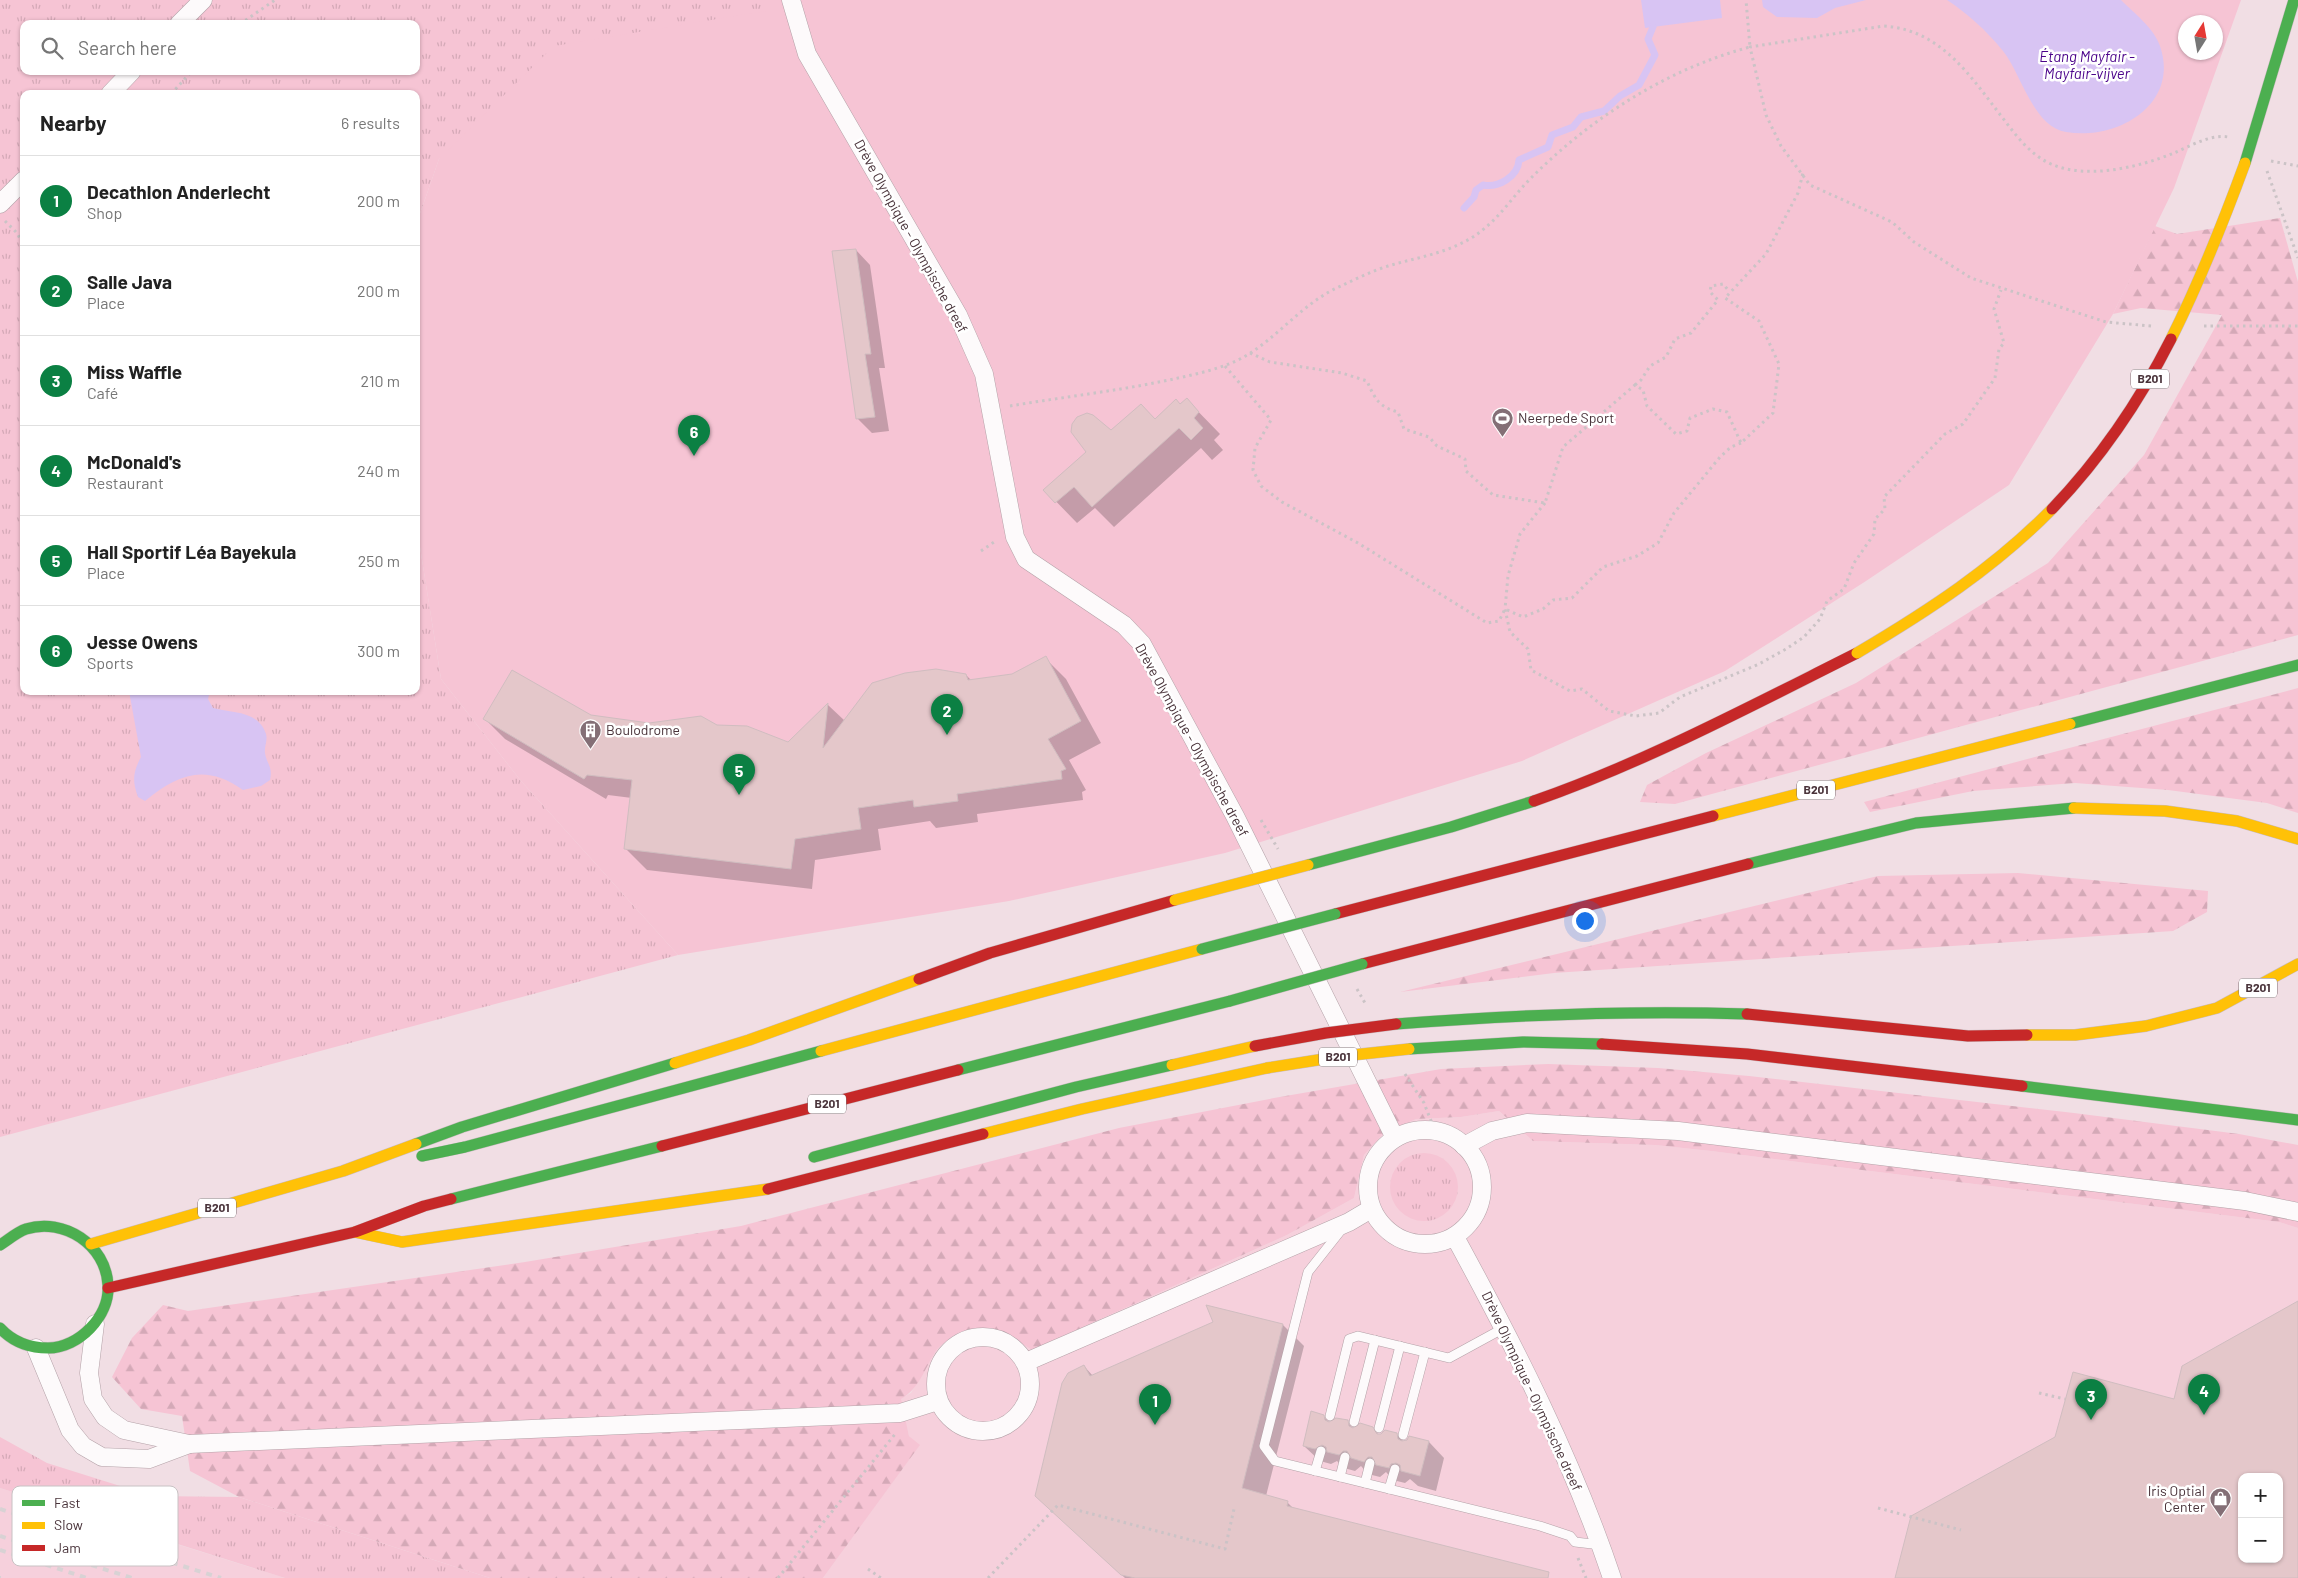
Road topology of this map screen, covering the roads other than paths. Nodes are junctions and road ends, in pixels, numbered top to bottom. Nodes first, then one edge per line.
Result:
1 (203, 0) edge
2 (791, 0) edge
3 (2294, 0) edge
4 (184, 20) edge
5 (128, 75) edge
6 (114, 90) edge
7 (20, 184) edge
8 (0, 204) edge
9 (2298, 665) edge
10 (2298, 839) edge
11 (2298, 964) edge
12 (2298, 1120) edge
13 (1395, 1138) junction
14 (1464, 1146) junction
15 (804, 1160) dead end
16 (342, 1171) junction
17 (710, 1185) dead end
18 (1372, 1209) junction
19 (2298, 1212) edge
20 (590, 1214) junction
21 (1349, 1222) junction
22 (355, 1232) junction
23 (1455, 1236) junction
24 (91, 1244) junction
25 (0, 1245) edge
26 (108, 1288) junction
27 (95, 1324) junction
28 (1505, 1327) junction
29 (0, 1328) edge
30 (1375, 1340) junction
31 (1400, 1346) junction
32 (36, 1348) junction
33 (1425, 1352) junction
34 (1026, 1362) junction
35 (938, 1401) junction
36 (1330, 1416) dead end
37 (1354, 1422) dead end
38 (1379, 1428) dead end
39 (1404, 1435) dead end
40 (189, 1444) junction
41 (1321, 1451) dead end
42 (1345, 1457) dead end
43 (1370, 1463) dead end
44 (1394, 1469) dead end
45 (1315, 1471) junction
46 (1340, 1477) junction
47 (1365, 1483) junction
48 (1389, 1489) junction
49 (1601, 1546) junction
50 (1612, 1578) edge

1 - 4 street
2 - 13 street, Drève Olympique - Olympische dreef
3 - 16 highway, B201, bridge
5 - 6 street
7 - 8 street
9 - 16 highway, B201, bridge
10 - 22 highway, B201, bridge
11 - 15 highway, B201, bridge
12 - 20 highway, B201, bridge
13 - 14 street
13 - 18 street
14 - 19 street
14 - 23 street
16 - 24 highway, B201
17 - 20 highway, B201
18 - 21 street
18 - 23 street
20 - 22 highway, B201
21 - 34 street
21 - 45 lane
22 - 26 highway, B201
23 - 28 street, Drève Olympique - Olympische dreef
24 - 25 highway
24 - 26 highway
26 - 27 highway
27 - 32 highway
27 - 40 street
28 - 33 lane
28 - 49 street, Drève Olympique - Olympische dreef
29 - 32 highway
30 - 31 lane
30 - 36 lane
30 - 37 lane
31 - 33 lane
31 - 38 lane
32 - 40 street
33 - 39 lane
34 - 35 street
34 - 35 street
35 - 40 street
41 - 45 lane
42 - 46 lane
43 - 47 lane
44 - 48 lane
45 - 46 lane
46 - 47 lane
47 - 48 lane
48 - 49 lane
49 - 50 street, Drève Olympique - Olympische dreef

